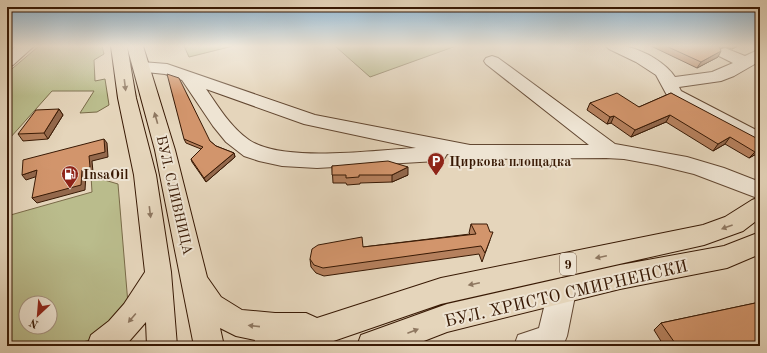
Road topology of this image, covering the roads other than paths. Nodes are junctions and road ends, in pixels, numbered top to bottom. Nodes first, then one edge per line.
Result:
1 (122, 62) edge
2 (140, 62) edge
3 (494, 62) edge
4 (647, 62) edge
5 (738, 62) edge
6 (142, 67) junction
7 (188, 76) junction
8 (668, 83) junction
9 (760, 140) edge
10 (608, 149) junction
11 (470, 152) junction
12 (760, 190) edge
13 (760, 206) edge
14 (760, 242) edge
15 (158, 272) junction
16 (194, 278) junction
17 (562, 291) junction
18 (335, 327) junction
19 (546, 343) edge
20 (102, 346) edge
21 (162, 346) edge
22 (209, 346) edge
23 (268, 346) edge
24 (377, 346) edge

1 -> 15 main road, БУЛ. СЛИВНИЦА
2 - 6 main road, БУЛ. СЛИВНИЦА
3 - 10 street
4 - 8 street
5 - 8 street
6 - 7 street
16 -> 6 main road, БУЛ. СЛИВНИЦА
7 - 11 street
7 - 11 street
8 - 9 street
10 - 11 street
10 - 12 street
13 -> 18 main road, БУЛ. ХРИСТО СМИРНЕНСКИ / 9
14 - 17 main road, БУЛ. ХРИСТО СМИРНЕНСКИ / 9
15 -> 20 main road
15 - 21 main road, БУЛ. СЛИВНИЦА
18 -> 16 main road
16 - 22 main road, БУЛ. СЛИВНИЦА
17 - 19 street
24 -> 17 main road, БУЛ. ХРИСТО СМИРНЕНСКИ / 9
18 - 23 main road, БУЛ. ХРИСТО СМИРНЕНСКИ / 9

